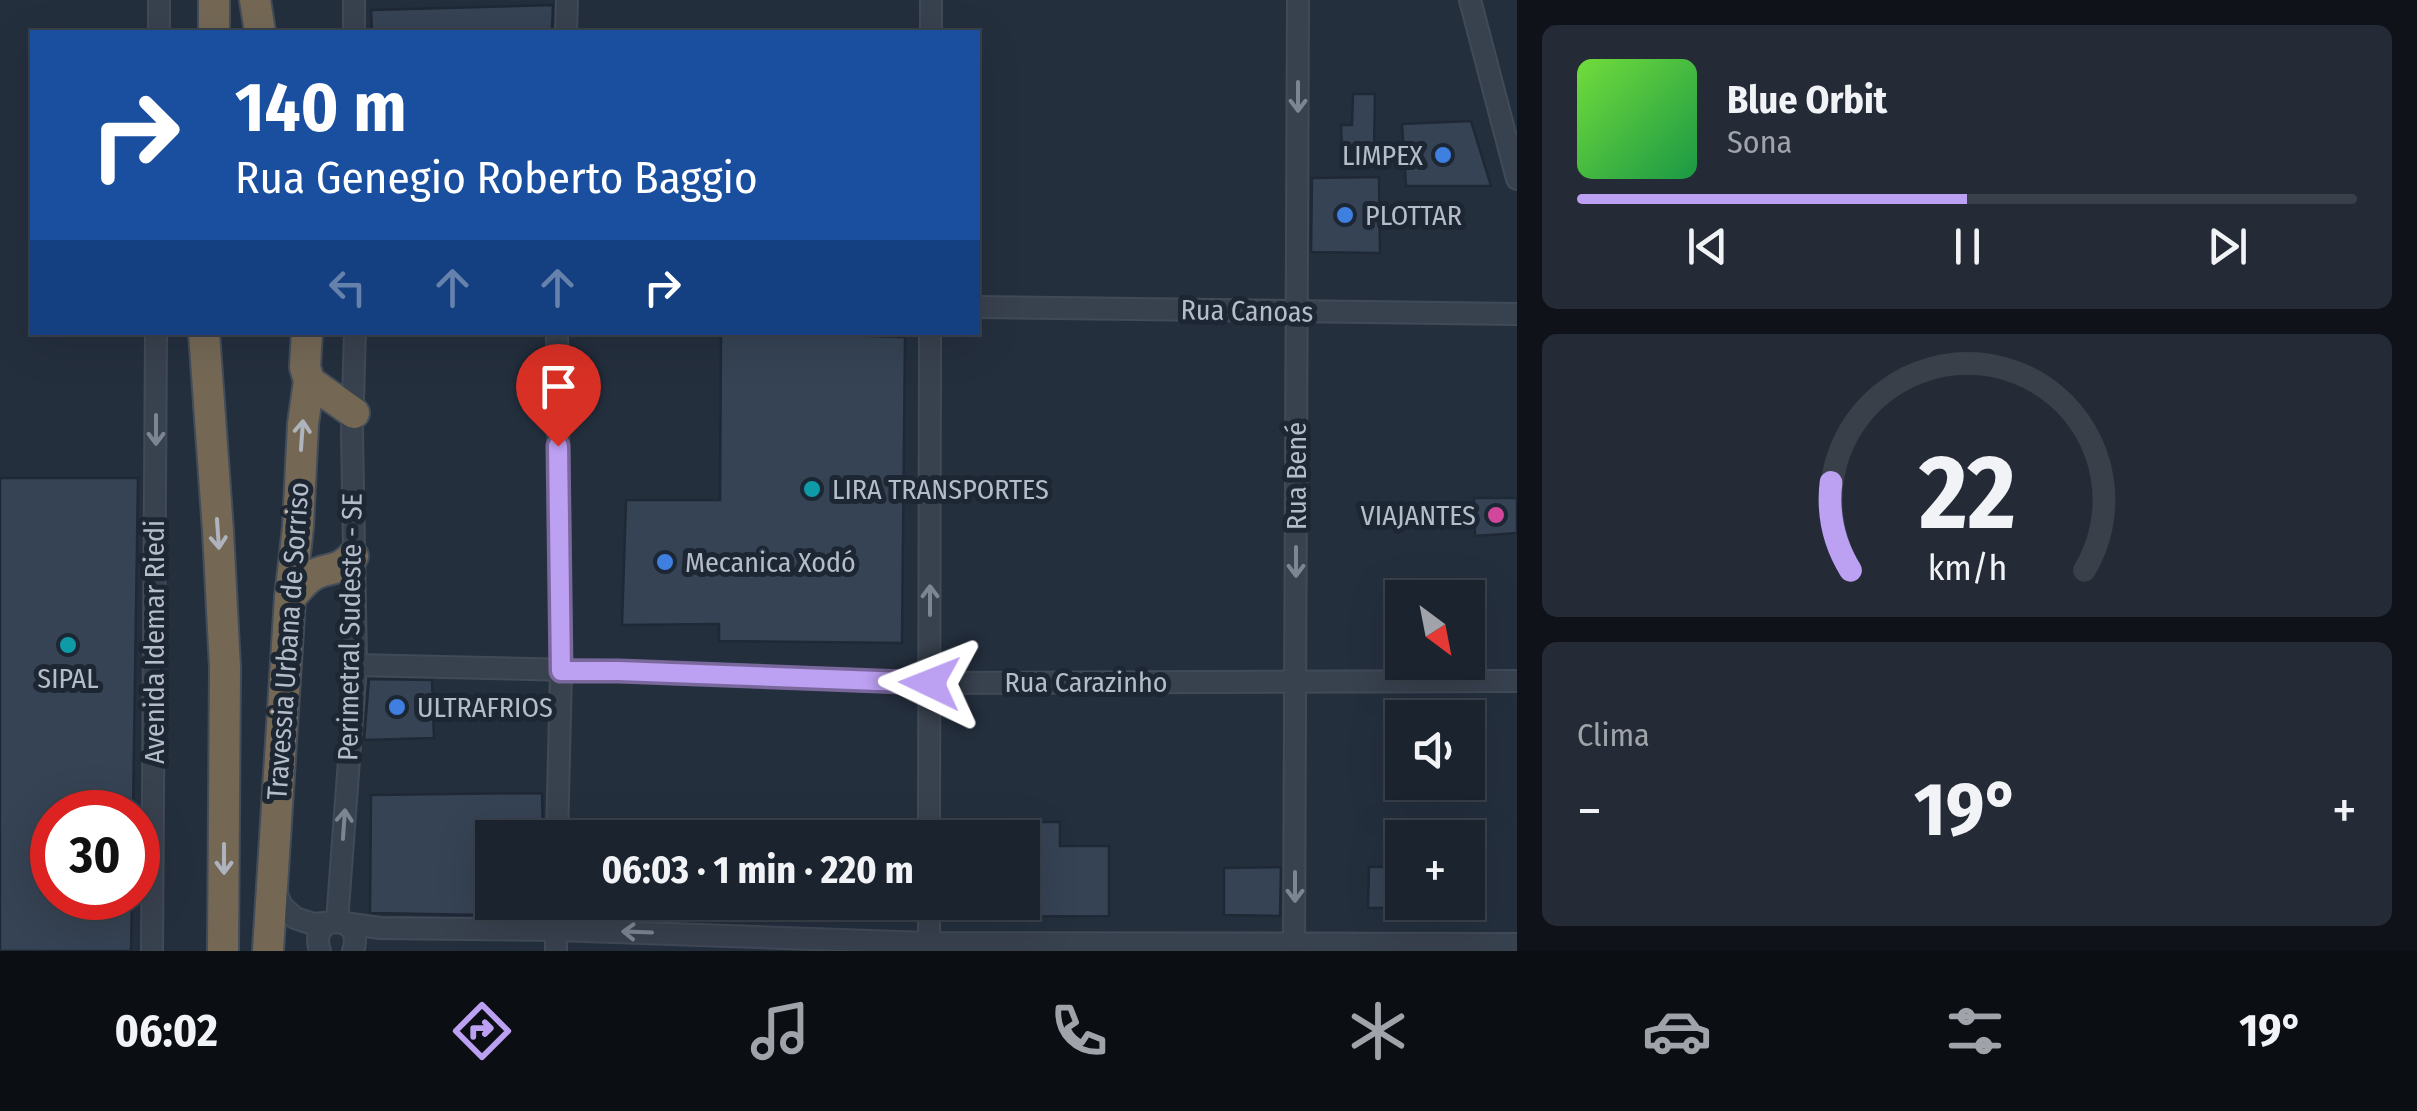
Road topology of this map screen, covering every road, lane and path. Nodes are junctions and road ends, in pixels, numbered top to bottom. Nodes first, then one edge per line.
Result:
1 (159, 0) edge
2 (214, 0) edge
3 (255, 0) edge
4 (354, 0) edge
5 (567, 0) edge
6 (931, 0) edge
7 (1298, 0) edge
8 (1470, 0) edge
9 (159, 30) edge
10 (214, 30) edge
11 (260, 30) edge
12 (354, 30) edge
13 (566, 30) edge
14 (931, 30) edge
15 (1517, 179) edge
16 (980, 308) edge
17 (1297, 312) junction
18 (1517, 314) edge
19 (156, 335) edge
20 (292, 335) edge
21 (306, 335) edge
22 (355, 335) edge
23 (556, 335) edge
24 (930, 335) edge
25 (208, 339) edge
26 (307, 374) junction
27 (354, 413) junction
28 (353, 556) junction
29 (290, 598) junction
30 (356, 665) junction
31 (561, 671) junction
32 (1295, 681) junction
33 (1517, 681) edge
34 (930, 683) junction
35 (558, 820) edge
36 (929, 820) edge
37 (271, 882) junction
38 (928, 920) edge
39 (337, 922) junction
40 (556, 940) edge
41 (1517, 944) edge
42 (928, 947) edge
43 (1294, 947) edge
44 (152, 951) edge
45 (224, 951) edge
46 (268, 951) edge
47 (320, 951) edge
48 (352, 951) edge

1 - 9 street
2 - 10 highway
3 - 11 highway
4 - 12 street
5 - 13 street
6 - 14 street
7 -> 17 street, Rua Bené
8 - 15 street
16 - 17 street, Rua Canoas
17 - 18 street, Rua Canoas
17 -> 32 street, Rua Bené
19 -> 44 street, Avenida Idemar Riedi
20 - 26 highway
21 - 26 highway, Travessia Urbana de Sorriso
22 - 27 street, Perimetral Sudeste - SE
23 - 31 street
34 -> 24 street
25 -> 45 highway, Travessia Urbana de Sorriso
26 - 27 highway
29 -> 26 highway, Travessia Urbana de Sorriso
27 - 28 street, Perimetral Sudeste - SE
28 - 29 highway
28 - 30 street, Perimetral Sudeste - SE
29 - 37 highway, Travessia Urbana de Sorriso
30 - 31 street, Rua Carazinho
39 -> 30 street, Perimetral Sudeste - SE
31 - 34 street, Rua Carazinho
31 - 35 street
32 - 33 street, Rua Carazinho
32 - 34 street, Rua Carazinho
32 -> 43 street, Rua Bené
34 - 36 street
37 - 39 street
37 - 46 highway, Travessia Urbana de Sorriso
38 - 42 street
39 - 40 street
39 - 47 street
39 - 48 street
42 -> 40 street
41 - 43 street
42 - 43 street

